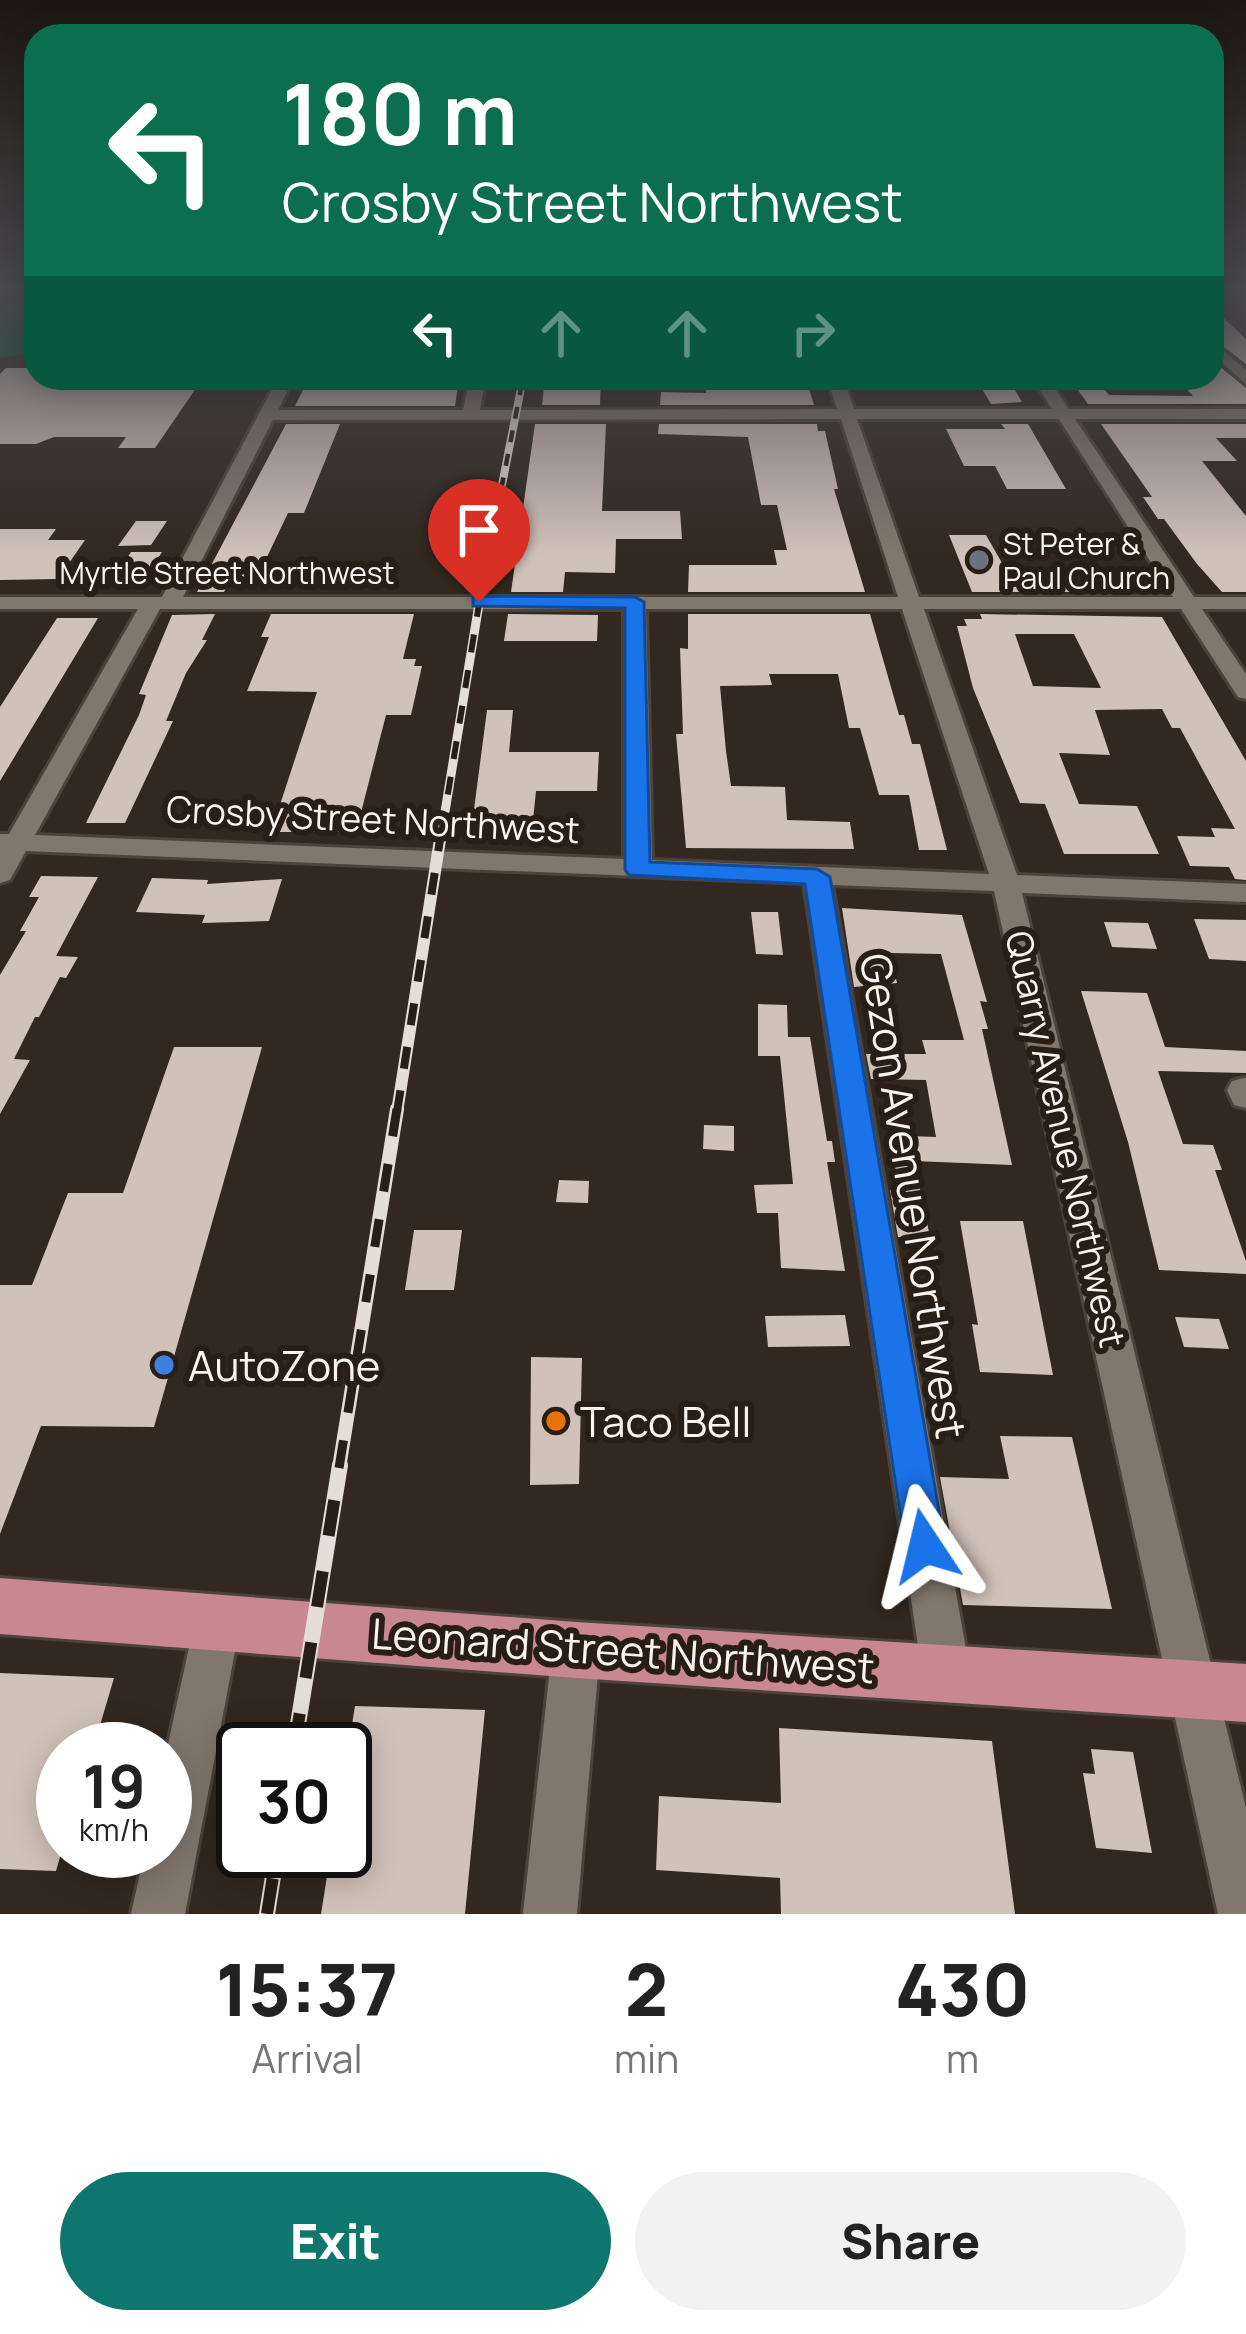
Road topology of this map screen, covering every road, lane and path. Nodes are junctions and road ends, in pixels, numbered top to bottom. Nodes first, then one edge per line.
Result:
1 (280, 390) edge
2 (475, 390) edge
3 (839, 390) edge
4 (1048, 390) edge
5 (847, 414) junction
6 (1063, 414) junction
7 (1246, 414) edge
8 (267, 415) junction
9 (470, 416) junction
10 (0, 602) edge
11 (162, 602) junction
12 (635, 602) junction
13 (911, 602) junction
14 (1187, 603) junction
15 (1246, 603) edge
16 (1246, 692) edge
17 (9, 842) edge
18 (638, 870) junction
19 (0, 874) edge
20 (817, 877) junction
21 (1006, 884) junction
22 (1246, 893) edge
23 (0, 1606) edge
24 (218, 1620) junction
25 (576, 1650) junction
26 (946, 1672) junction
27 (1220, 1691) edge
28 (158, 1914) edge
29 (550, 1914) edge
30 (1245, 1914) edge

1 - 8 street
2 - 9 street
3 - 5 street, Quarry Avenue Northwest
4 - 6 street
5 - 6 street
5 - 9 street
5 - 13 street, Quarry Avenue Northwest
6 - 7 street
6 - 14 street
8 - 9 street
8 - 11 street
10 - 11 street, Myrtle Street Northwest
11 - 12 street, Myrtle Street Northwest
11 - 17 street
12 - 13 street, Myrtle Street Northwest
12 - 18 street
13 - 14 street, Myrtle Street Northwest
13 - 21 street, Quarry Avenue Northwest
14 - 15 street, Myrtle Street Northwest
14 - 16 street
17 - 18 street, Crosby Street Northwest
17 - 19 street
18 - 20 street, Crosby Street Northwest
20 - 21 street, Crosby Street Northwest
20 - 26 street, Gezon Avenue Northwest
21 - 22 street, Crosby Street Northwest
21 - 27 street, Quarry Avenue Northwest
23 - 24 main road, Leonard Street Northwest
24 - 25 main road, Leonard Street Northwest
24 - 28 street
25 - 26 main road, Leonard Street Northwest
25 - 29 street
26 - 27 main road, Leonard Street Northwest
27 - 30 street, Quarry Avenue Northwest

